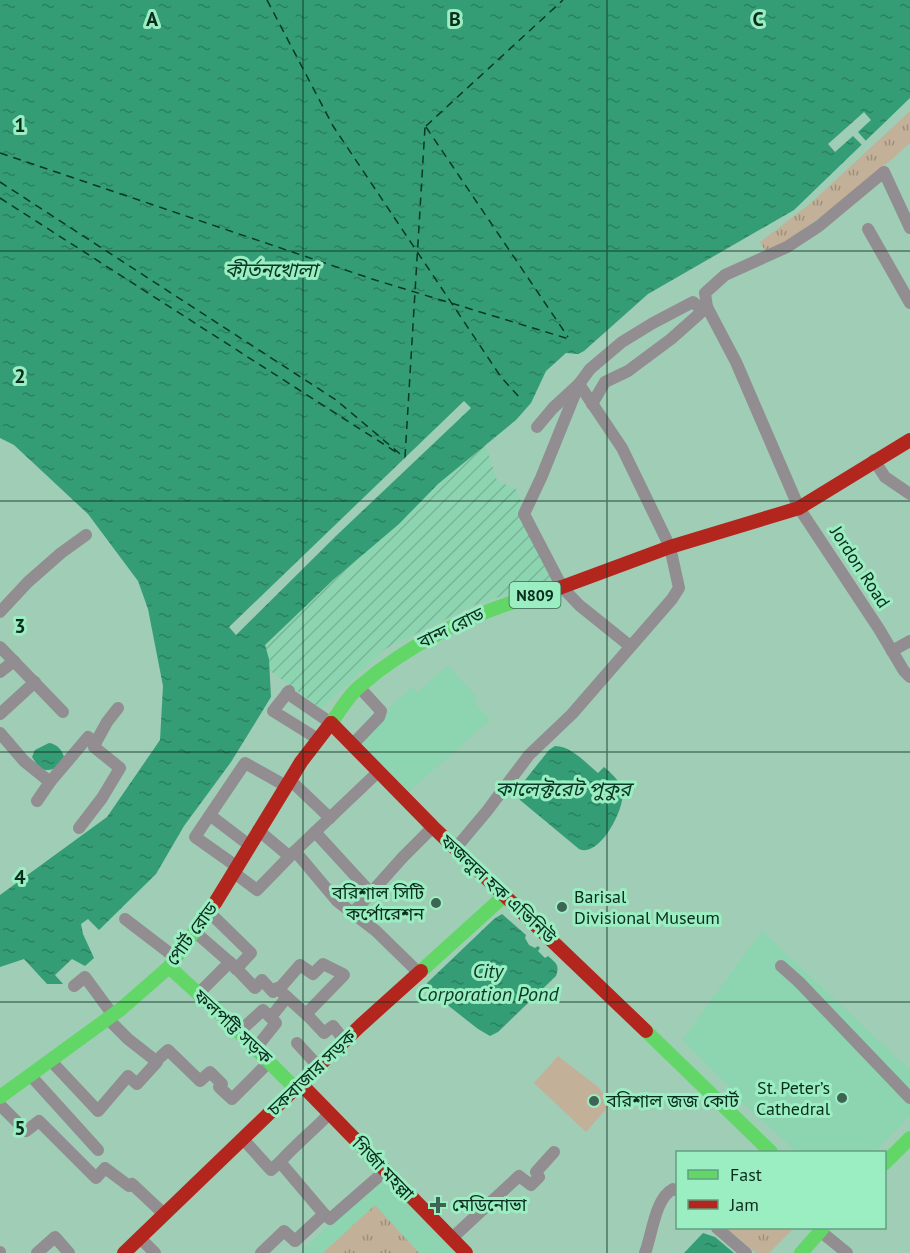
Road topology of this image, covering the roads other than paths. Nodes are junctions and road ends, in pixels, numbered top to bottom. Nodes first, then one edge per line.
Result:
1 (910, 228) edge
2 (868, 229) dead end
3 (910, 303) edge
4 (705, 309) junction
5 (579, 384) junction
6 (592, 404) junction
7 (910, 426) edge
8 (537, 427) dead end
9 (910, 440) edge
10 (874, 460) junction
11 (910, 494) edge
12 (797, 501) junction
13 (86, 535) dead end
14 (670, 547) junction
15 (562, 587) junction
16 (0, 612) edge
17 (910, 641) edge
18 (630, 646) junction
19 (0, 647) edge
20 (892, 651) junction
21 (14, 661) junction
22 (0, 672) edge
23 (910, 677) edge
24 (35, 682) junction
25 (359, 687) junction
26 (118, 708) dead end
27 (63, 712) dead end
28 (0, 714) edge
29 (331, 723) junction
30 (0, 733) edge
31 (318, 739) junction
32 (96, 742) junction
33 (353, 744) junction
34 (378, 772) junction
35 (50, 782) junction
36 (288, 783) junction
37 (37, 801) dead end
38 (211, 816) junction
39 (330, 818) junction
40 (433, 827) junction
41 (79, 828) dead end
42 (258, 830) junction
43 (315, 832) junction
44 (249, 845) junction
45 (455, 849) junction
46 (292, 854) junction
47 (234, 869) junction
48 (371, 893) junction
49 (504, 896) junction
50 (210, 912) junction
51 (352, 914) junction
52 (126, 919) dead end
53 (195, 932) junction
54 (173, 963) junction
55 (233, 966) junction
56 (781, 966) dead end
57 (419, 973) junction
58 (74, 986) dead end
59 (283, 993) junction
60 (198, 994) junction
61 (306, 1014) junction
62 (110, 1017) junction
63 (271, 1017) junction
64 (240, 1032) junction
65 (345, 1041) junction
66 (297, 1043) dead end
67 (256, 1048) junction
68 (51, 1061) junction
69 (156, 1061) junction
70 (270, 1061) junction
71 (319, 1067) junction
72 (31, 1076) junction
73 (298, 1086) junction
74 (910, 1098) edge
75 (2, 1102) edge
76 (330, 1113) junction
77 (243, 1139) junction
78 (907, 1148) edge
79 (98, 1150) dead end
80 (770, 1151) edge
81 (554, 1152) dead end
82 (280, 1162) junction
83 (886, 1163) edge
84 (385, 1172) junction
85 (676, 1190) edge
86 (164, 1214) junction
87 (324, 1214) junction
88 (719, 1229) edge
89 (822, 1229) edge
90 (140, 1238) junction
91 (452, 1239) junction
92 (37, 1253) edge
93 (69, 1253) edge
94 (124, 1253) edge
95 (154, 1253) edge
96 (261, 1253) edge
97 (466, 1253) edge
98 (645, 1253) edge
99 (746, 1253) edge
100 (801, 1253) edge
101 (847, 1253) edge

1 - 4 street
2 - 3 street
4 - 5 street
4 - 6 street
4 - 12 street, Jordon Road
5 - 6 street
5 - 8 street
5 - 15 street
6 - 14 street
7 - 12 main road, বান্দ রোড / N809
9 - 10 main road, বান্দ রোড / N809
10 - 11 street
10 - 12 main road, বান্দ রোড / N809
12 - 14 main road, বান্দ রোড / N809
12 - 20 street, Jordon Road
13 - 16 street
14 - 15 main road, বান্দ রোড / N809
14 - 18 street
15 - 18 street
15 - 25 main road, বান্দ রোড / N809
17 - 20 street
18 - 45 street
19 - 21 street
20 - 23 street, Jordon Road
21 - 22 street
21 - 24 street
24 - 27 street
24 - 28 street
25 - 29 main road, বান্দ রোড / N809
25 - 33 street
26 - 32 street
29 - 31 main road, পোর্ট রোড
29 - 31 street
29 - 33 main road, ফজলুল হক এভিনিউ
30 - 35 street
31 - 36 main road, পোর্ট রোড
32 - 35 street
32 - 41 street
33 - 34 main road, ফজলুল হক এভিনিউ
34 - 39 street
34 - 40 main road, ফজলুল হক এভিনিউ
35 - 37 street
36 - 38 street
36 - 39 street
36 - 42 main road, পোর্ট রোড
38 - 44 street
38 - 47 street
39 - 43 street
40 - 45 main road, ফজলুল হক এভিনিউ
40 - 48 street
42 - 44 main road, পোর্ট রোড
42 - 46 street
43 - 46 street
43 - 48 street
44 - 47 main road, পোর্ট রোড
45 - 49 main road, ফজলুল হক এভিনিউ
46 - 47 street
46 - 51 street
47 - 50 main road, পোর্ট রোড
48 - 51 street
49 - 57 main road, চকবাজার সড়ক
49 - 80 main road, ফজলুল হক এভিনিউ
50 - 53 main road, পোর্ট রোড
50 - 55 street
51 - 57 street
52 - 54 street
53 - 54 main road, পোর্ট রোড
53 - 55 street
54 - 60 main road, ফলপট্টি সড়ক
54 - 62 main road, পোর্ট রোড
55 - 59 street
55 - 60 street
56 - 74 street
57 - 65 main road, চকবাজার সড়ক
58 - 62 street
59 - 61 street
59 - 61 street
59 - 63 street
60 - 64 main road, ফলপট্টি সড়ক
61 - 65 street
62 - 68 main road, পোর্ট রোড
62 - 69 street
63 - 64 street
63 - 67 street
64 - 67 main road, ফলপট্টি সড়ক
65 - 71 main road, চকবাজার সড়ক
66 - 71 street
67 - 70 main road, ফলপট্টি সড়ক
68 - 69 street
68 - 72 main road, পোর্ট রোড
69 - 70 street
70 - 73 main road, ফলপট্টি সড়ক
71 - 73 main road, চকবাজার সড়ক
72 - 75 main road, পোর্ট রোড
72 - 79 street
73 - 76 main road, গির্জা মহল্লা
73 - 77 main road, চকবাজার সড়ক
75 - 86 street
76 - 82 street
76 - 84 main road, গির্জা মহল্লা
77 - 82 street
77 - 86 main road, চকবাজার সড়ক
78 - 83 main road
81 - 91 street
82 - 87 street
84 - 87 street
84 - 91 main road, গির্জা মহল্লা
85 - 98 street
86 - 90 main road, চকবাজার সড়ক
87 - 96 street
88 - 99 street
89 - 100 main road
89 - 101 street
90 - 94 main road, চকবাজার সড়ক
90 - 95 street
91 - 97 main road, গির্জা মহল্লা
92 - 93 street

